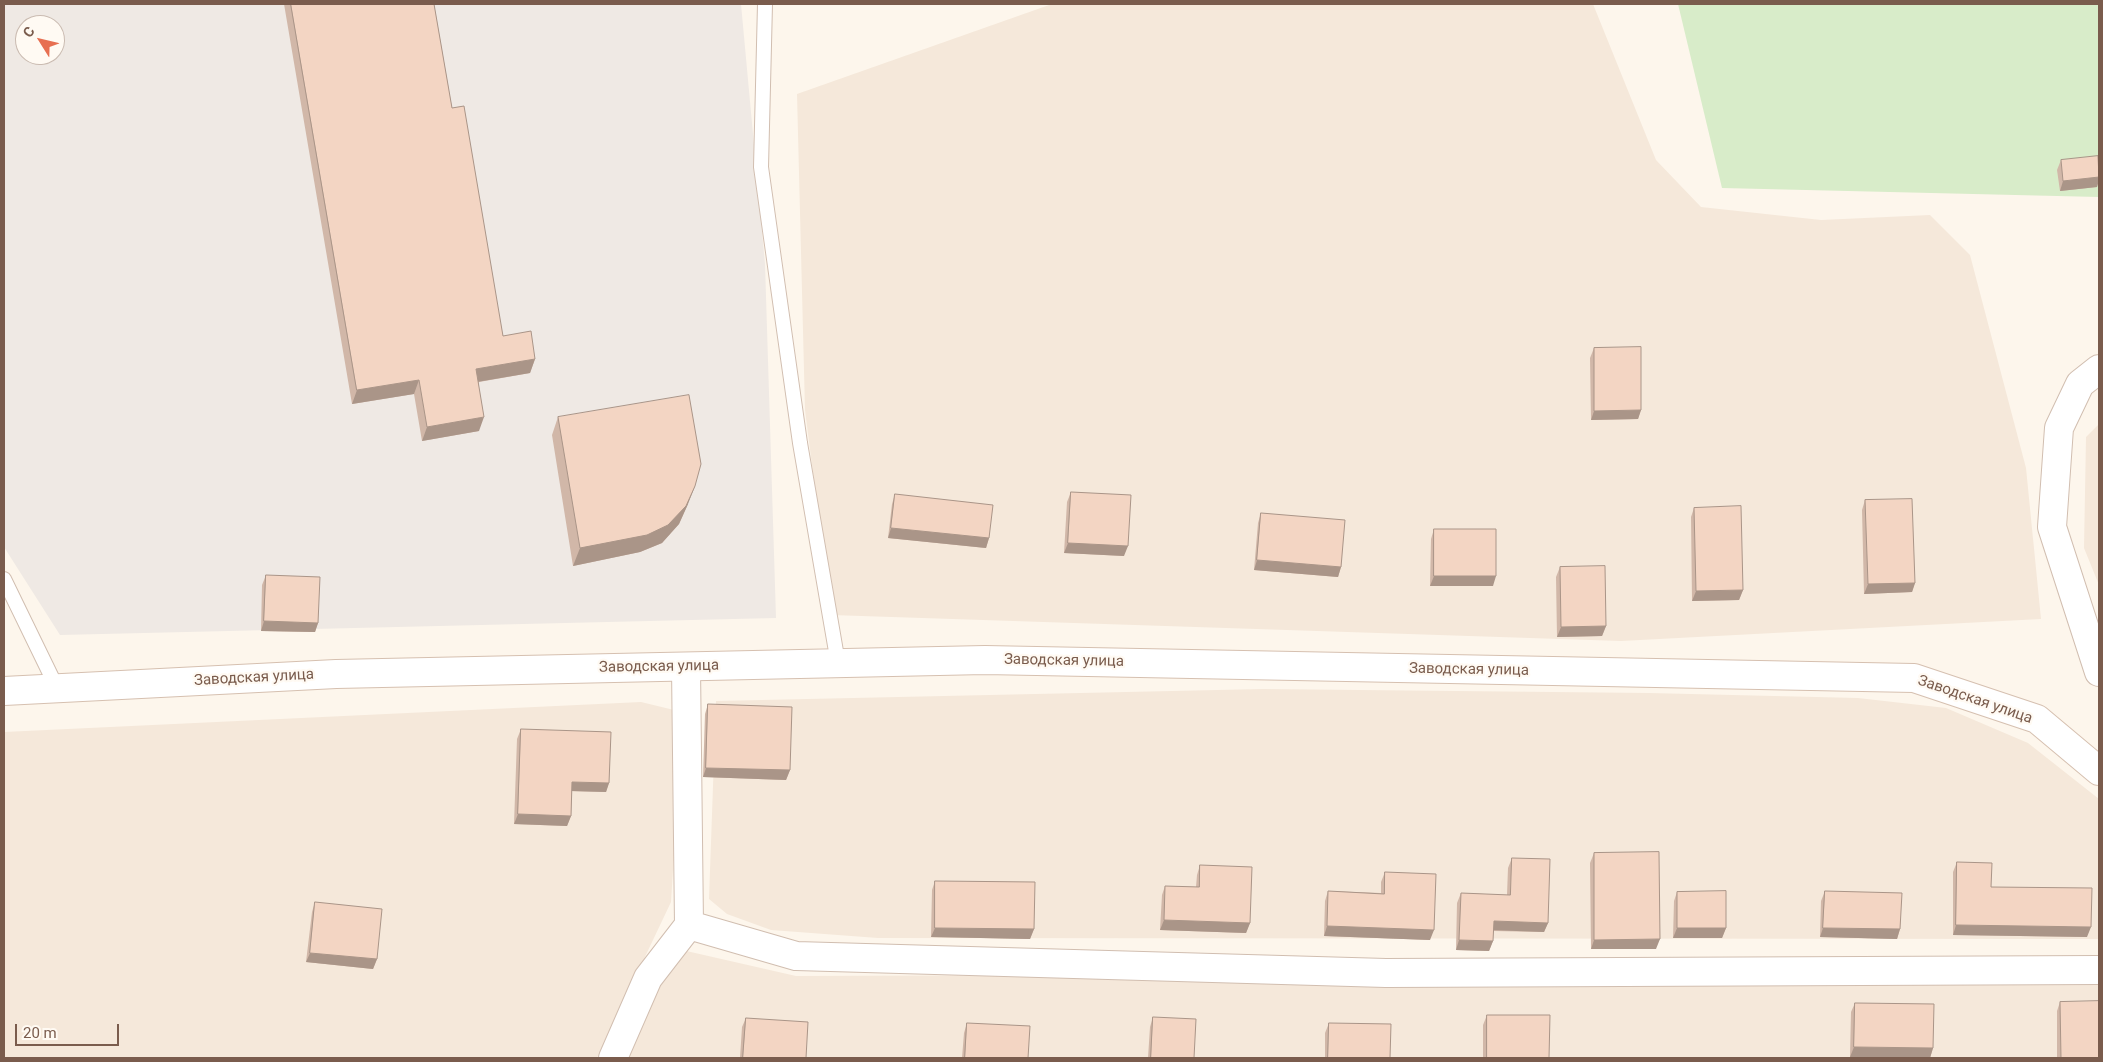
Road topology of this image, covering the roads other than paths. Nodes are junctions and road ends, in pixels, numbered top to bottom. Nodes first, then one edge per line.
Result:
1 (765, 4) edge
2 (2099, 369) edge
3 (4, 579) edge
4 (838, 663) junction
5 (686, 667) junction
6 (2099, 672) edge
7 (57, 688) junction
8 (4, 691) edge
9 (2099, 771) edge
10 (688, 925) junction
11 (2099, 970) edge
12 (613, 1058) edge

1 - 4 lane
2 - 6 street
3 - 7 lane
4 - 5 street, Заводская улица
4 - 9 street, Заводская улица
5 - 7 street, Заводская улица
5 - 10 street
7 - 8 street, Заводская улица
10 - 11 street
10 - 12 street

